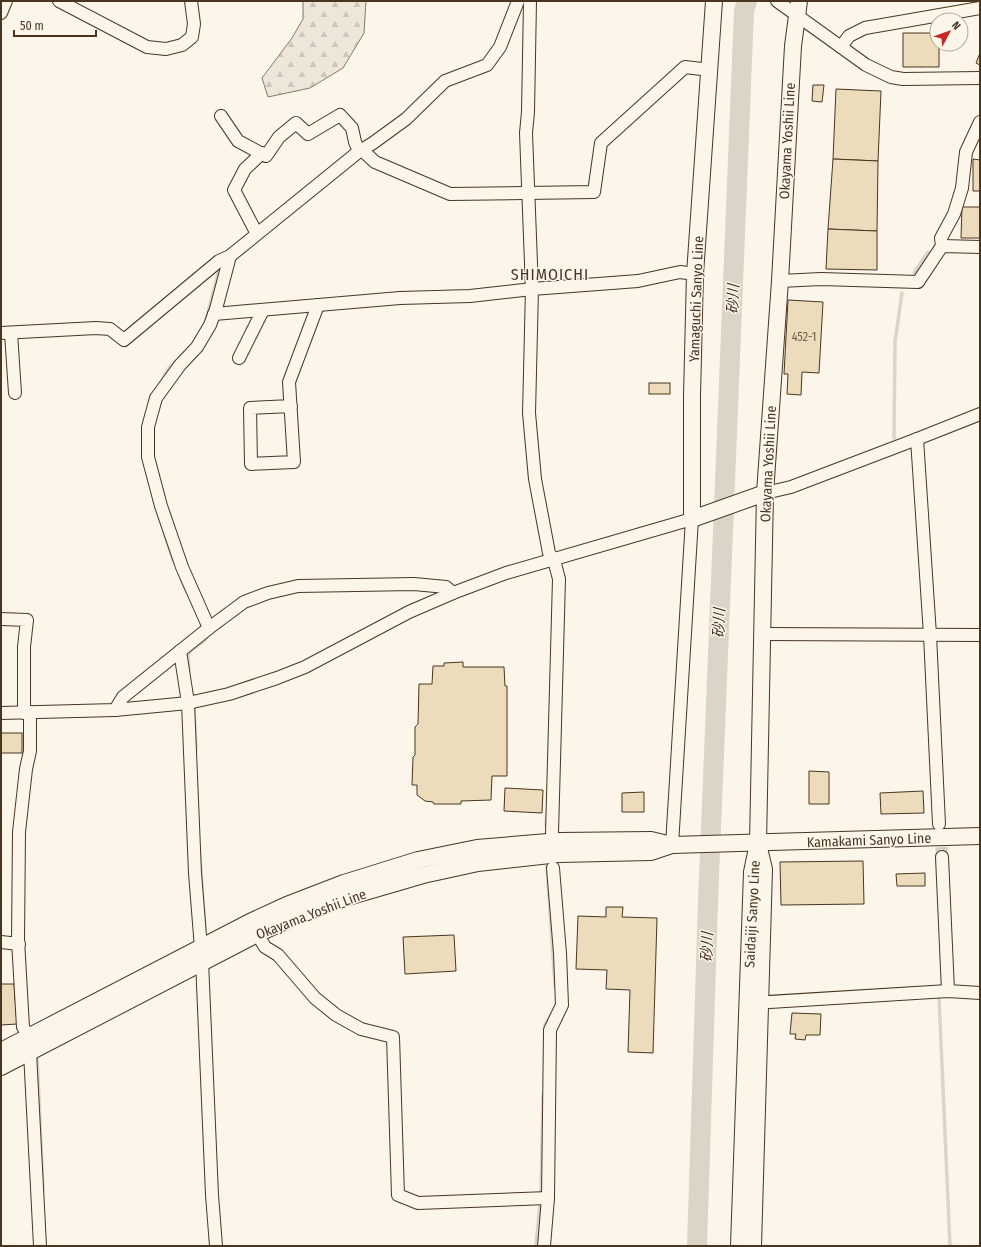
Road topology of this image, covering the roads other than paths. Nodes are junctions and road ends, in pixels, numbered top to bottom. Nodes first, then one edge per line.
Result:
1 (6, 1) edge
2 (59, 1) edge
3 (192, 1) edge
4 (518, 1) edge
5 (530, 1) edge
6 (714, 1) edge
7 (790, 6) edge
8 (980, 8) edge
9 (1, 13) edge
10 (841, 48) junction
11 (710, 70) junction
12 (980, 78) edge
13 (221, 116) dead end
14 (980, 122) edge
15 (360, 151) junction
16 (262, 153) junction
17 (529, 194) junction
18 (257, 234) junction
19 (942, 246) junction
20 (980, 247) edge
21 (230, 256) junction
22 (695, 274) junction
23 (780, 280) junction
24 (532, 289) junction
25 (318, 305) junction
26 (263, 310) junction
27 (214, 314) junction
28 (6, 333) edge
29 (240, 358) dead end
30 (15, 392) dead end
31 (291, 406) junction
32 (980, 414) edge
33 (917, 439) junction
34 (765, 493) junction
35 (697, 517) junction
36 (554, 560) junction
37 (453, 592) junction
38 (1, 619) edge
39 (209, 628) junction
40 (761, 634) junction
41 (930, 635) junction
42 (980, 635) edge
43 (180, 651) junction
44 (188, 703) junction
45 (115, 710) junction
46 (27, 712) junction
47 (1, 713) edge
48 (939, 824) tunnel mouth
49 (552, 833) dead end
50 (980, 836) edge
51 (750, 843) junction
52 (672, 845) junction
53 (942, 857) tunnel mouth
54 (553, 868) dead end
55 (257, 934) junction
56 (1, 942) edge
57 (19, 944) junction
58 (202, 954) junction
59 (948, 991) junction
60 (980, 994) edge
61 (754, 1003) junction
62 (29, 1044) junction
63 (1, 1051) edge
64 (1, 1067) edge
65 (548, 1198) junction
66 (40, 1246) edge
67 (216, 1246) edge
68 (544, 1246) edge
69 (739, 1246) edge
70 (753, 1246) edge

1 - 9 street
2 - 3 street
4 - 15 street
5 - 17 street
6 - 11 main road, Yamaguchi Sanyo Line
7 - 10 street
7 - 23 main road, Okayama Yoshii Line
8 - 10 street
10 - 12 street
11 - 17 street
11 - 22 main road, Yamaguchi Sanyo Line
13 - 16 street
14 - 19 street
15 - 16 street
15 - 17 street
15 - 18 street
16 - 18 street
17 - 24 street
18 - 21 street
19 - 20 street
19 - 23 street
21 - 27 street
21 - 28 street
22 - 24 street
22 - 35 main road, Yamaguchi Sanyo Line
23 - 34 main road, Okayama Yoshii Line
24 - 25 street
24 - 36 street
25 - 26 street
25 - 31 street
26 - 27 street
26 - 29 street
27 - 39 street
28 - 30 street
31 - 31 street
32 - 33 street
33 - 34 street
33 - 41 street
34 - 35 main road
34 - 40 main road, Okayama Yoshii Line
35 - 36 street
35 - 52 street
36 - 37 street
36 - 49 street
37 - 39 street
37 - 44 street
38 - 46 street
39 - 43 street
40 - 41 street
40 - 51 main road, Okayama Yoshii Line
41 - 42 street
41 - 48 street
43 - 44 street
43 - 45 street
44 - 45 street
44 - 58 street
45 - 46 street
46 - 47 street
46 - 57 street
50 - 51 main road, Kamakami Sanyo Line
51 - 52 main road, Okayama Yoshii Line
51 - 61 main road, Saidaiji Sanyo Line
52 - 55 main road, Okayama Yoshii Line
52 - 58 main road, Okayama Yoshii Line
53 - 59 street
54 - 65 street
55 - 58 main road, Okayama Yoshii Line
55 - 65 street
56 - 57 street
57 - 62 street
58 - 62 main road, Okayama Yoshii Line
58 - 67 street
59 - 60 street
59 - 61 street
61 - 69 main road, Saidaiji Sanyo Line
61 - 70 main road, Saidaiji Sanyo Line
62 - 63 main road, Okayama Yoshii Line
62 - 64 main road, Okayama Yoshii Line
62 - 66 street
65 - 68 street

